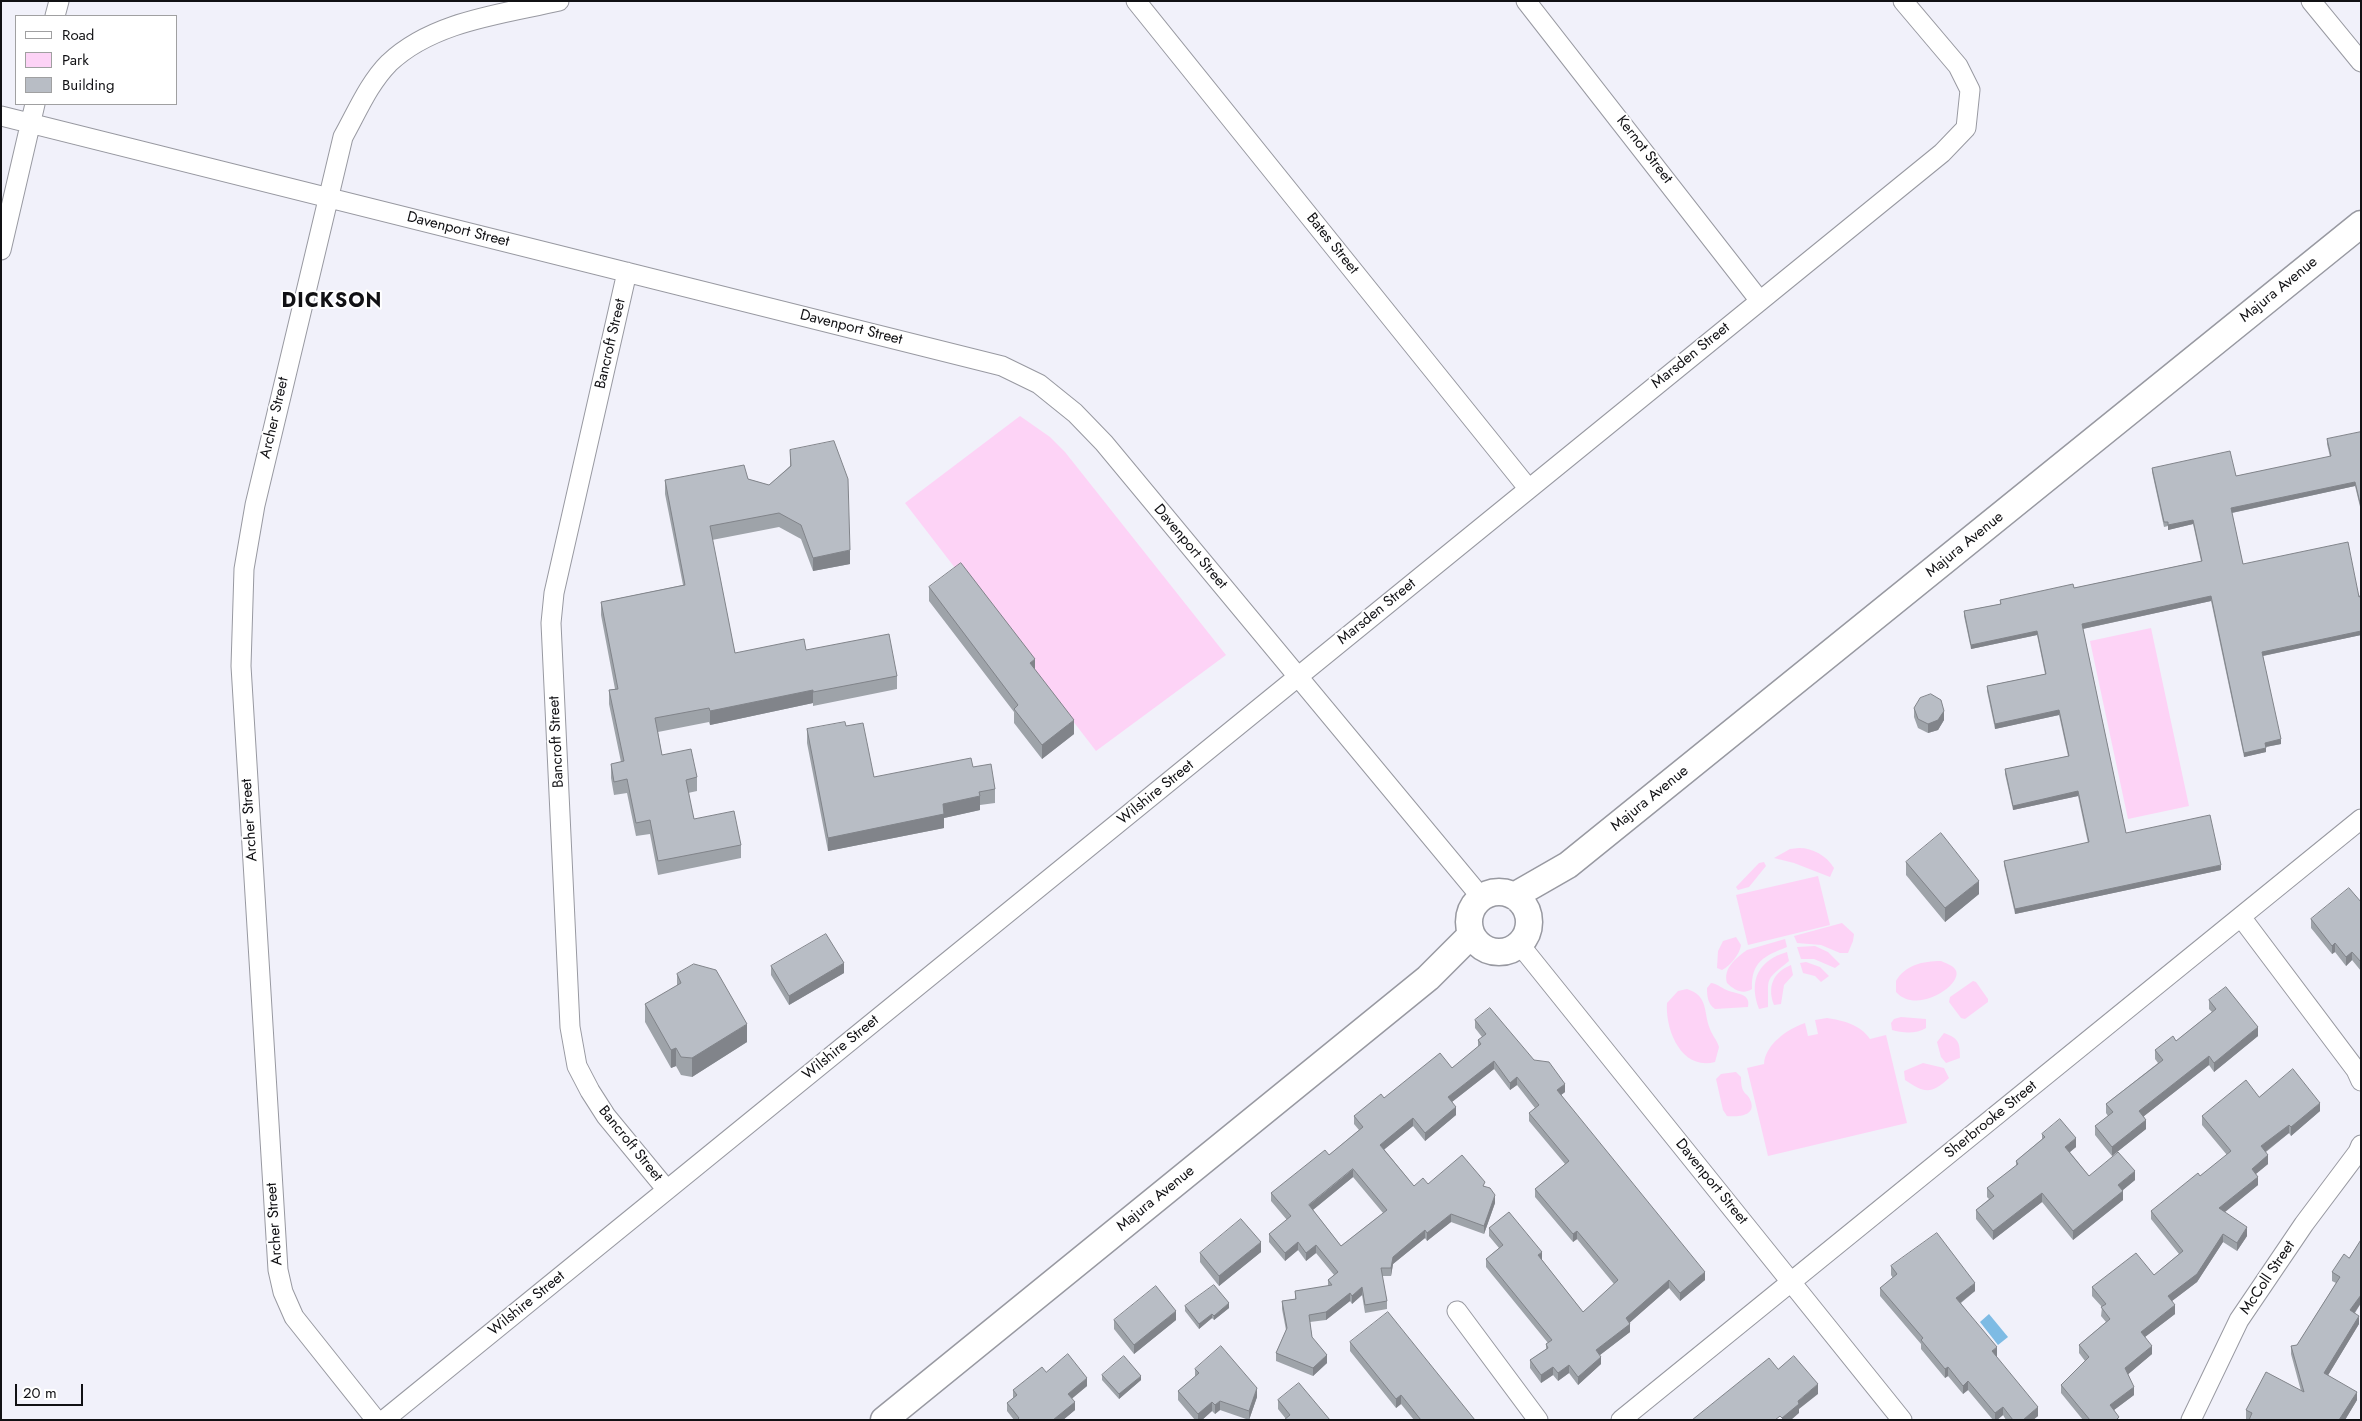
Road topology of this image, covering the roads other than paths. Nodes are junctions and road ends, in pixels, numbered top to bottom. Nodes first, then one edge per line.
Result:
1 (59, 1) edge
2 (559, 1) edge
3 (1136, 1) edge
4 (1526, 1) edge
5 (1903, 1) edge
6 (2311, 1) edge
7 (55, 15) edge
8 (2361, 62) edge
9 (35, 105) edge
10 (1, 116) edge
11 (31, 123) junction
12 (328, 197) junction
13 (2361, 224) edge
14 (1, 250) edge
15 (627, 272) junction
16 (1760, 300) junction
17 (1528, 488) junction
18 (1298, 677) junction
19 (2361, 819) edge
20 (1481, 897) junction
21 (1521, 906) junction
22 (2241, 917) junction
23 (1471, 935) junction
24 (1520, 945) junction
25 (1493, 952) junction
26 (1428, 978) junction
27 (2361, 1081) edge
28 (2361, 1145) edge
29 (667, 1190) junction
30 (1791, 1282) junction
31 (1457, 1311) dead end
32 (376, 1420) edge
33 (384, 1420) edge
34 (884, 1420) edge
35 (1538, 1420) edge
36 (1621, 1420) edge
37 (1902, 1420) edge
38 (2191, 1420) edge

1 - 7 street
2 - 12 street
3 - 17 street, Bates Street
4 - 16 street, Kernot Street
5 - 16 street, Marsden Street
6 - 8 street
9 - 11 street
10 - 11 street, Davenport Street
11 - 12 street, Davenport Street
11 - 14 street
12 - 15 street, Davenport Street
12 - 32 street, Archer Street
13 - 21 main road, Majura Avenue
15 - 18 street, Davenport Street
15 - 29 street, Bancroft Street
16 - 17 street, Marsden Street
17 - 18 street, Marsden Street
18 - 20 street, Davenport Street
18 - 29 street, Wilshire Street
19 - 22 street, Sherbrooke Street
20 - 21 main road
20 - 23 main road
21 - 24 main road
22 - 27 street
22 - 30 street, Sherbrooke Street
23 - 25 main road
23 - 26 main road, Majura Avenue
24 - 25 main road
24 - 30 street, Davenport Street
25 - 26 main road, Majura Avenue
26 - 34 main road, Majura Avenue
28 - 38 street, McColl Street
29 - 33 street, Wilshire Street
30 - 36 street, Sherbrooke Street
30 - 37 street, Davenport Street
31 - 35 street

